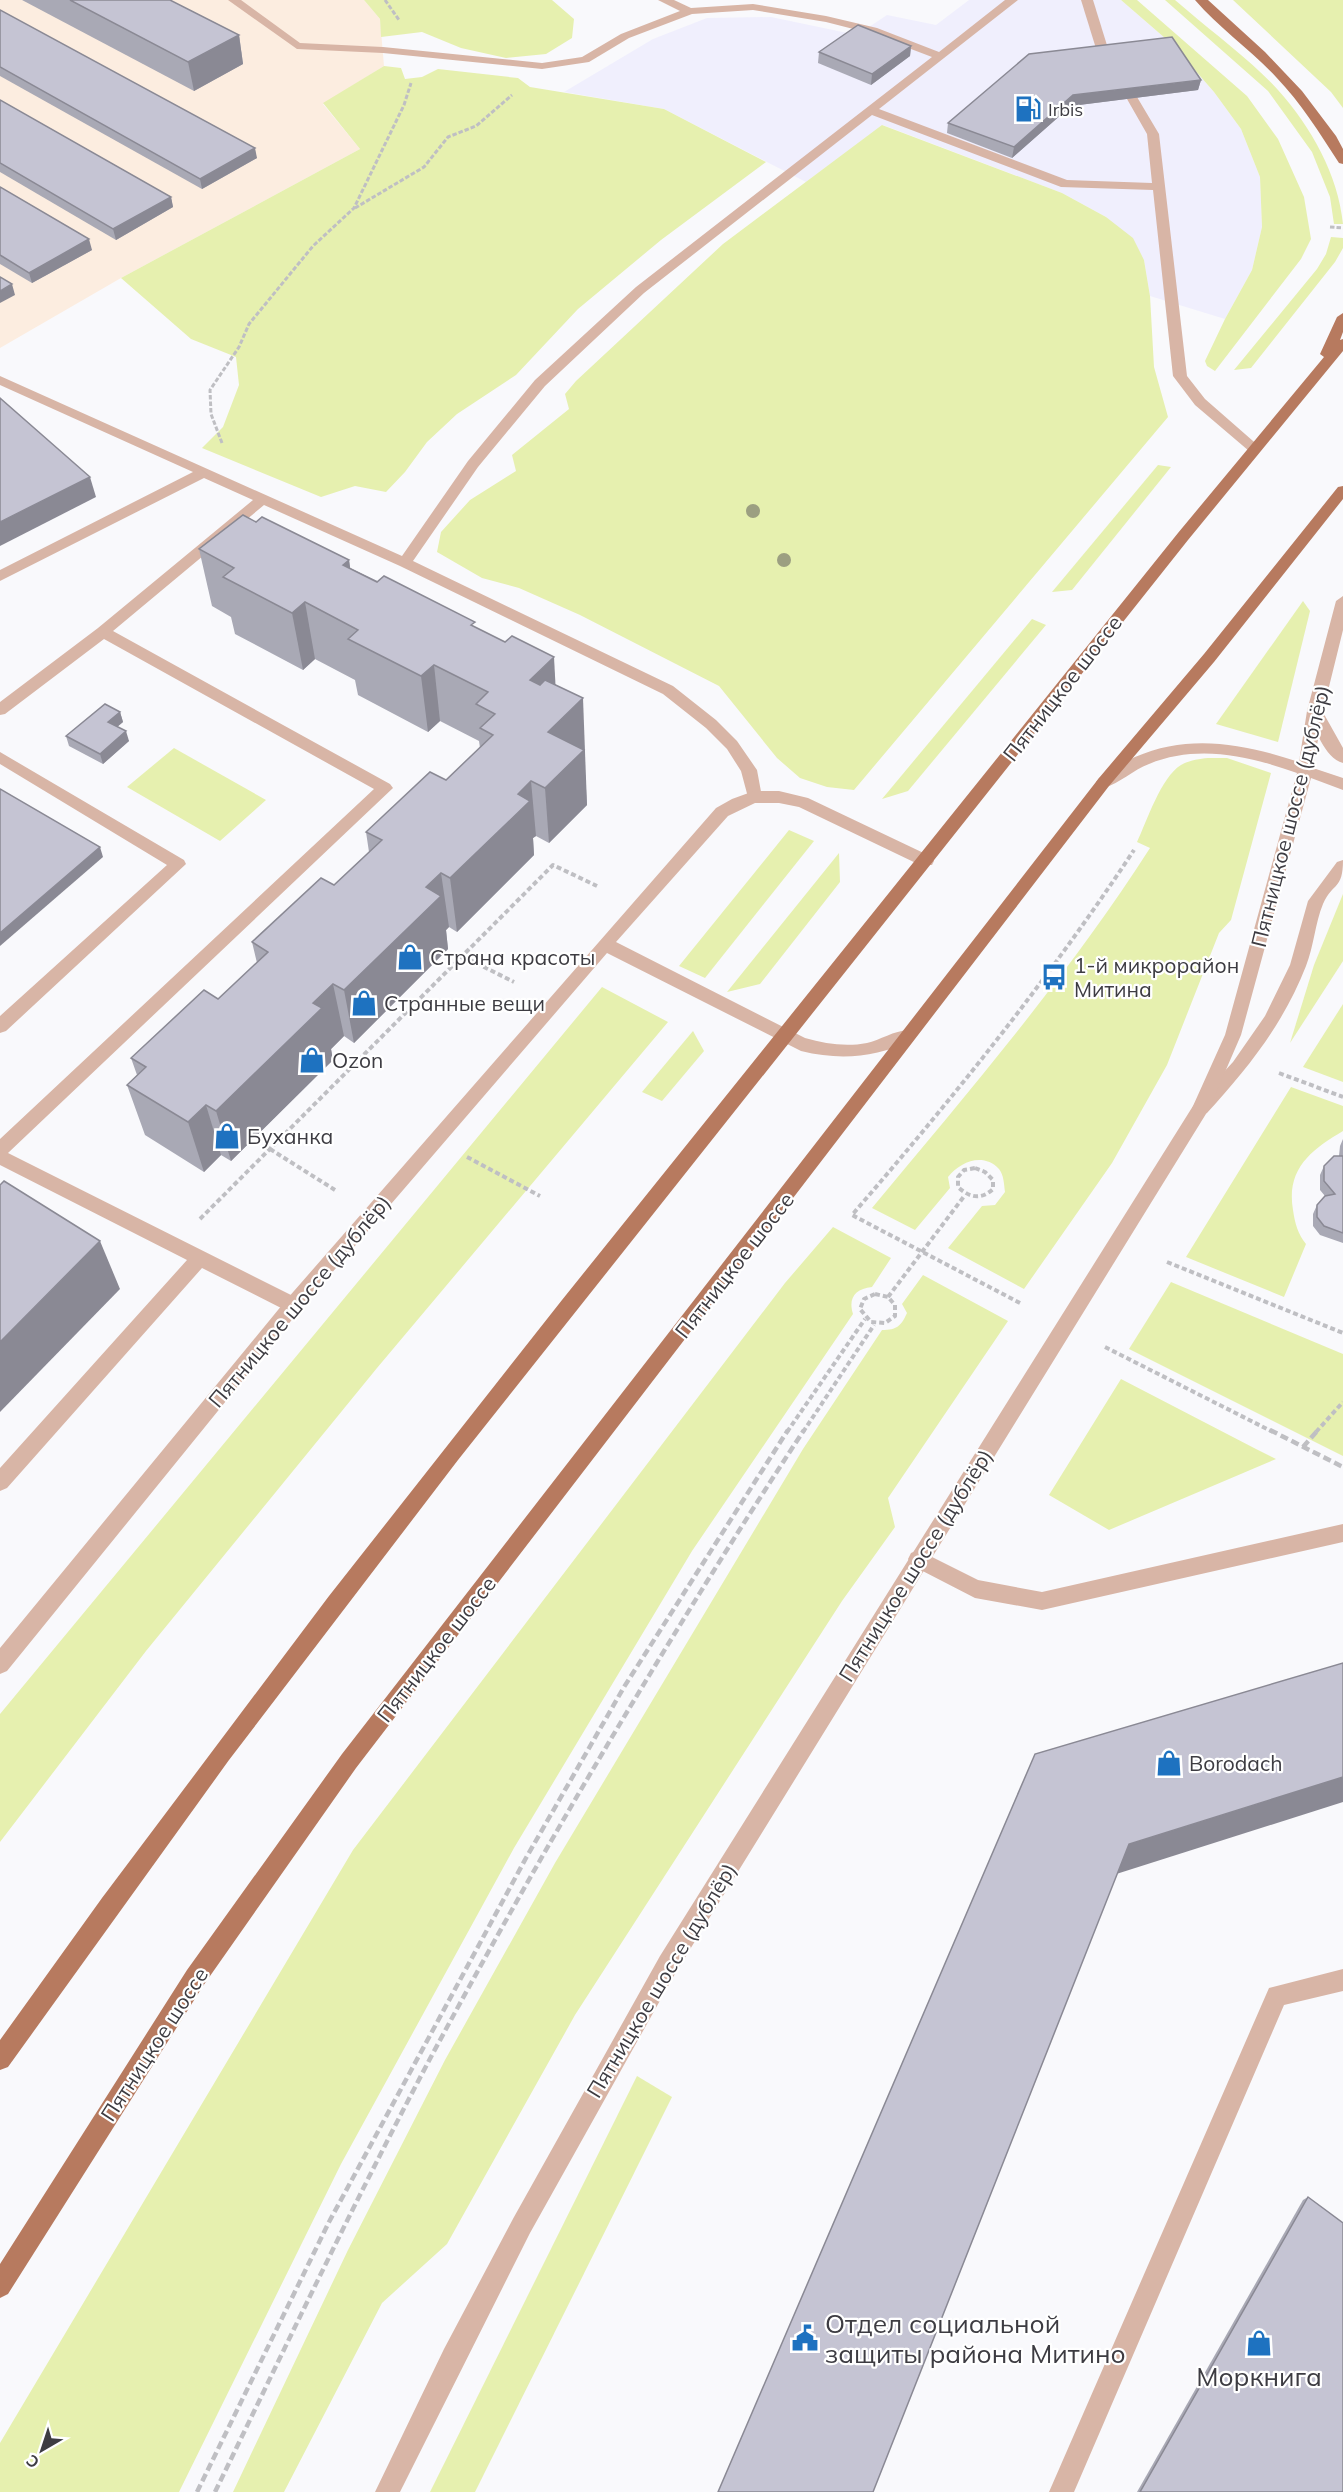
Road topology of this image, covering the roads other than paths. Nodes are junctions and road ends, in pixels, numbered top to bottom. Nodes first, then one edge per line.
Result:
1 (234, 0) edge
2 (664, 0) edge
3 (1011, 0) edge
4 (1087, 0) edge
5 (1201, 0) edge
6 (690, 11) junction
7 (1104, 55) edge
8 (940, 56) junction
9 (1133, 99) edge
10 (870, 110) junction
11 (1343, 160) edge
12 (1159, 188) junction
13 (1343, 317) edge
14 (1343, 344) edge
15 (1319, 372) junction
16 (0, 381) edge
17 (1254, 448) junction
18 (200, 471) junction
19 (1340, 497) edge
20 (262, 499) junction
21 (405, 563) junction
22 (0, 576) edge
23 (1343, 601) edge
24 (103, 632) junction
25 (0, 710) edge
26 (1315, 711) junction
27 (0, 756) edge
28 (1343, 758) edge
29 (1305, 771) junction
30 (1104, 782) junction
31 (1343, 784) edge
32 (754, 797) junction
33 (926, 861) junction
34 (1343, 866) edge
35 (605, 944) junction
36 (0, 1026) edge
37 (783, 1036) junction
38 (908, 1036) junction
39 (1200, 1109) junction
40 (0, 1150) edge
41 (0, 1157) edge
42 (201, 1257) junction
43 (293, 1305) junction
44 (0, 1482) edge
45 (1343, 1533) edge
46 (918, 1559) junction
47 (0, 1664) edge
48 (1343, 1980) edge
49 (0, 2059) edge
50 (0, 2286) edge
51 (387, 2492) edge
52 (1062, 2492) edge

1 - 6 street
2 - 6 street
3 - 8 street
4 - 7 street
5 - 11 main road
6 - 8 street
8 - 10 street
9 - 12 street
10 - 12 street
10 - 21 street
12 - 17 street
13 - 15 main road
14 - 15 main road, Пятницкое шоссе
15 - 17 main road, Пятницкое шоссе
16 - 18 street
17 - 33 main road, Пятницкое шоссе
18 - 20 street
18 - 22 street
19 - 30 main road, Пятницкое шоссе
20 - 21 street
20 - 24 street
21 - 32 street
23 - 26 street, Пятницкое шоссе (дублёр)
24 - 25 street
24 - 40 street
26 - 28 street
26 - 29 street, Пятницкое шоссе (дублёр)
27 - 36 street
29 - 30 street
29 - 31 street
29 - 39 street, Пятницкое шоссе (дублёр)
30 - 38 main road, Пятницкое шоссе
32 - 33 street, Пятницкое шоссе (дублёр)
32 - 35 street, Пятницкое шоссе (дублёр)
33 - 37 main road, Пятницкое шоссе
34 - 39 street
35 - 37 street
35 - 43 street, Пятницкое шоссе (дублёр)
37 - 38 street
37 - 49 main road, Пятницкое шоссе
38 - 50 main road, Пятницкое шоссе
39 - 46 street, Пятницкое шоссе (дублёр)
41 - 42 street
42 - 43 street
42 - 44 street
43 - 47 street, Пятницкое шоссе (дублёр)
45 - 46 street
46 - 51 street, Пятницкое шоссе (дублёр)
48 - 52 street

